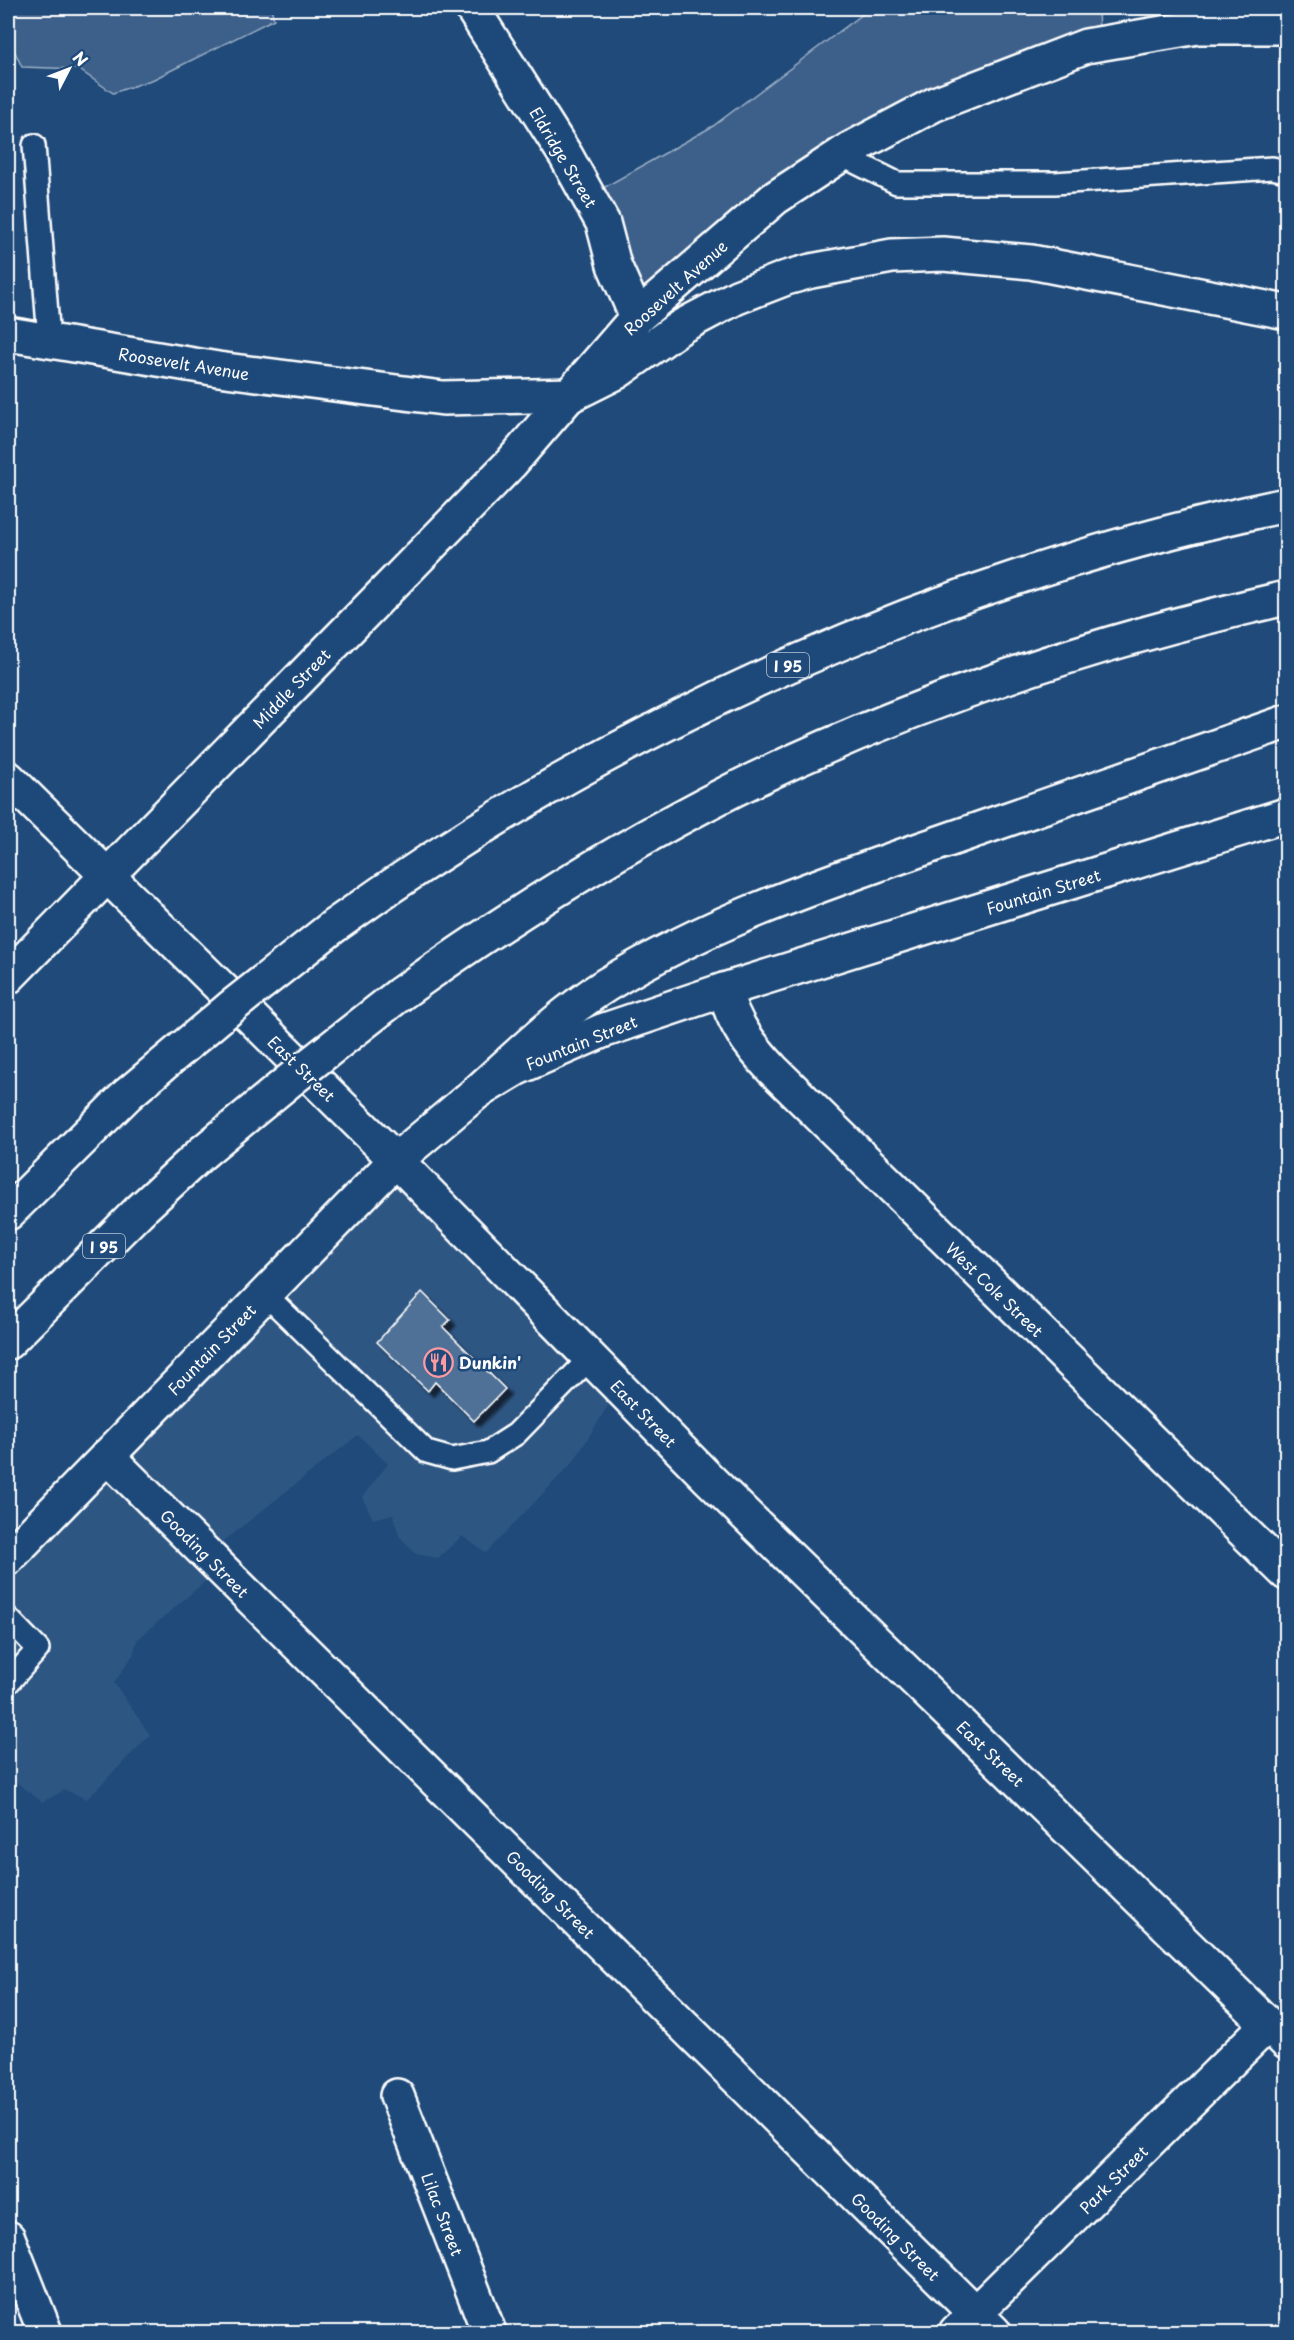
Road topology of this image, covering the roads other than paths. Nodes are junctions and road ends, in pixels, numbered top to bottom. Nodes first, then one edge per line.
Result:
1 (472, 8) edge
2 (1287, 27) edge
3 (34, 145) dead end
4 (841, 155) junction
5 (1287, 171) edge
6 (1287, 312) edge
7 (637, 317) junction
8 (8, 334) edge
9 (49, 340) junction
10 (571, 395) junction
11 (1287, 505) edge
12 (1287, 598) edge
13 (1287, 722) edge
14 (8, 778) edge
15 (1287, 815) edge
16 (107, 877) junction
17 (8, 977) edge
18 (724, 990) junction
19 (477, 1092) junction
20 (396, 1160) junction
21 (8, 1213) edge
22 (265, 1294) junction
23 (8, 1342) edge
24 (590, 1358) junction
25 (107, 1456) junction
26 (8, 1558) edge
27 (1287, 1573) edge
28 (8, 1618) edge
29 (8, 1683) edge
30 (1278, 2033) edge
31 (397, 2096) dead end
32 (9, 2248) edge
33 (975, 2326) edge
34 (45, 2332) edge
35 (489, 2332) edge

1 - 7 main road, Eldridge Street
2 - 4 main road, Roosevelt Avenue
3 - 9 lane
4 - 5 lane
4 - 7 main road, Roosevelt Avenue
6 - 10 main road
7 - 10 main road, Roosevelt Avenue
8 - 9 main road, Roosevelt Avenue
9 - 10 main road, Roosevelt Avenue
10 - 16 main road, Middle Street
11 - 21 main road, I 95, bridge
12 - 23 main road, I 95, bridge
13 - 19 main road
14 - 16 main road, East Street
15 - 18 main road, Fountain Street
16 - 17 main road, Middle Street
16 - 20 main road, East Street
18 - 19 main road, Fountain Street
18 - 27 main road, West Cole Street
19 - 20 main road, Fountain Street
20 - 22 main road, Fountain Street
20 - 24 main road, East Street
22 - 24 lane
22 - 25 main road, Fountain Street
24 - 30 main road, East Street
25 - 26 main road, Fountain Street
25 - 33 main road, Gooding Street
28 - 29 lane
30 - 33 main road, Park Street
31 - 35 main road, Lilac Street
32 - 34 main road

